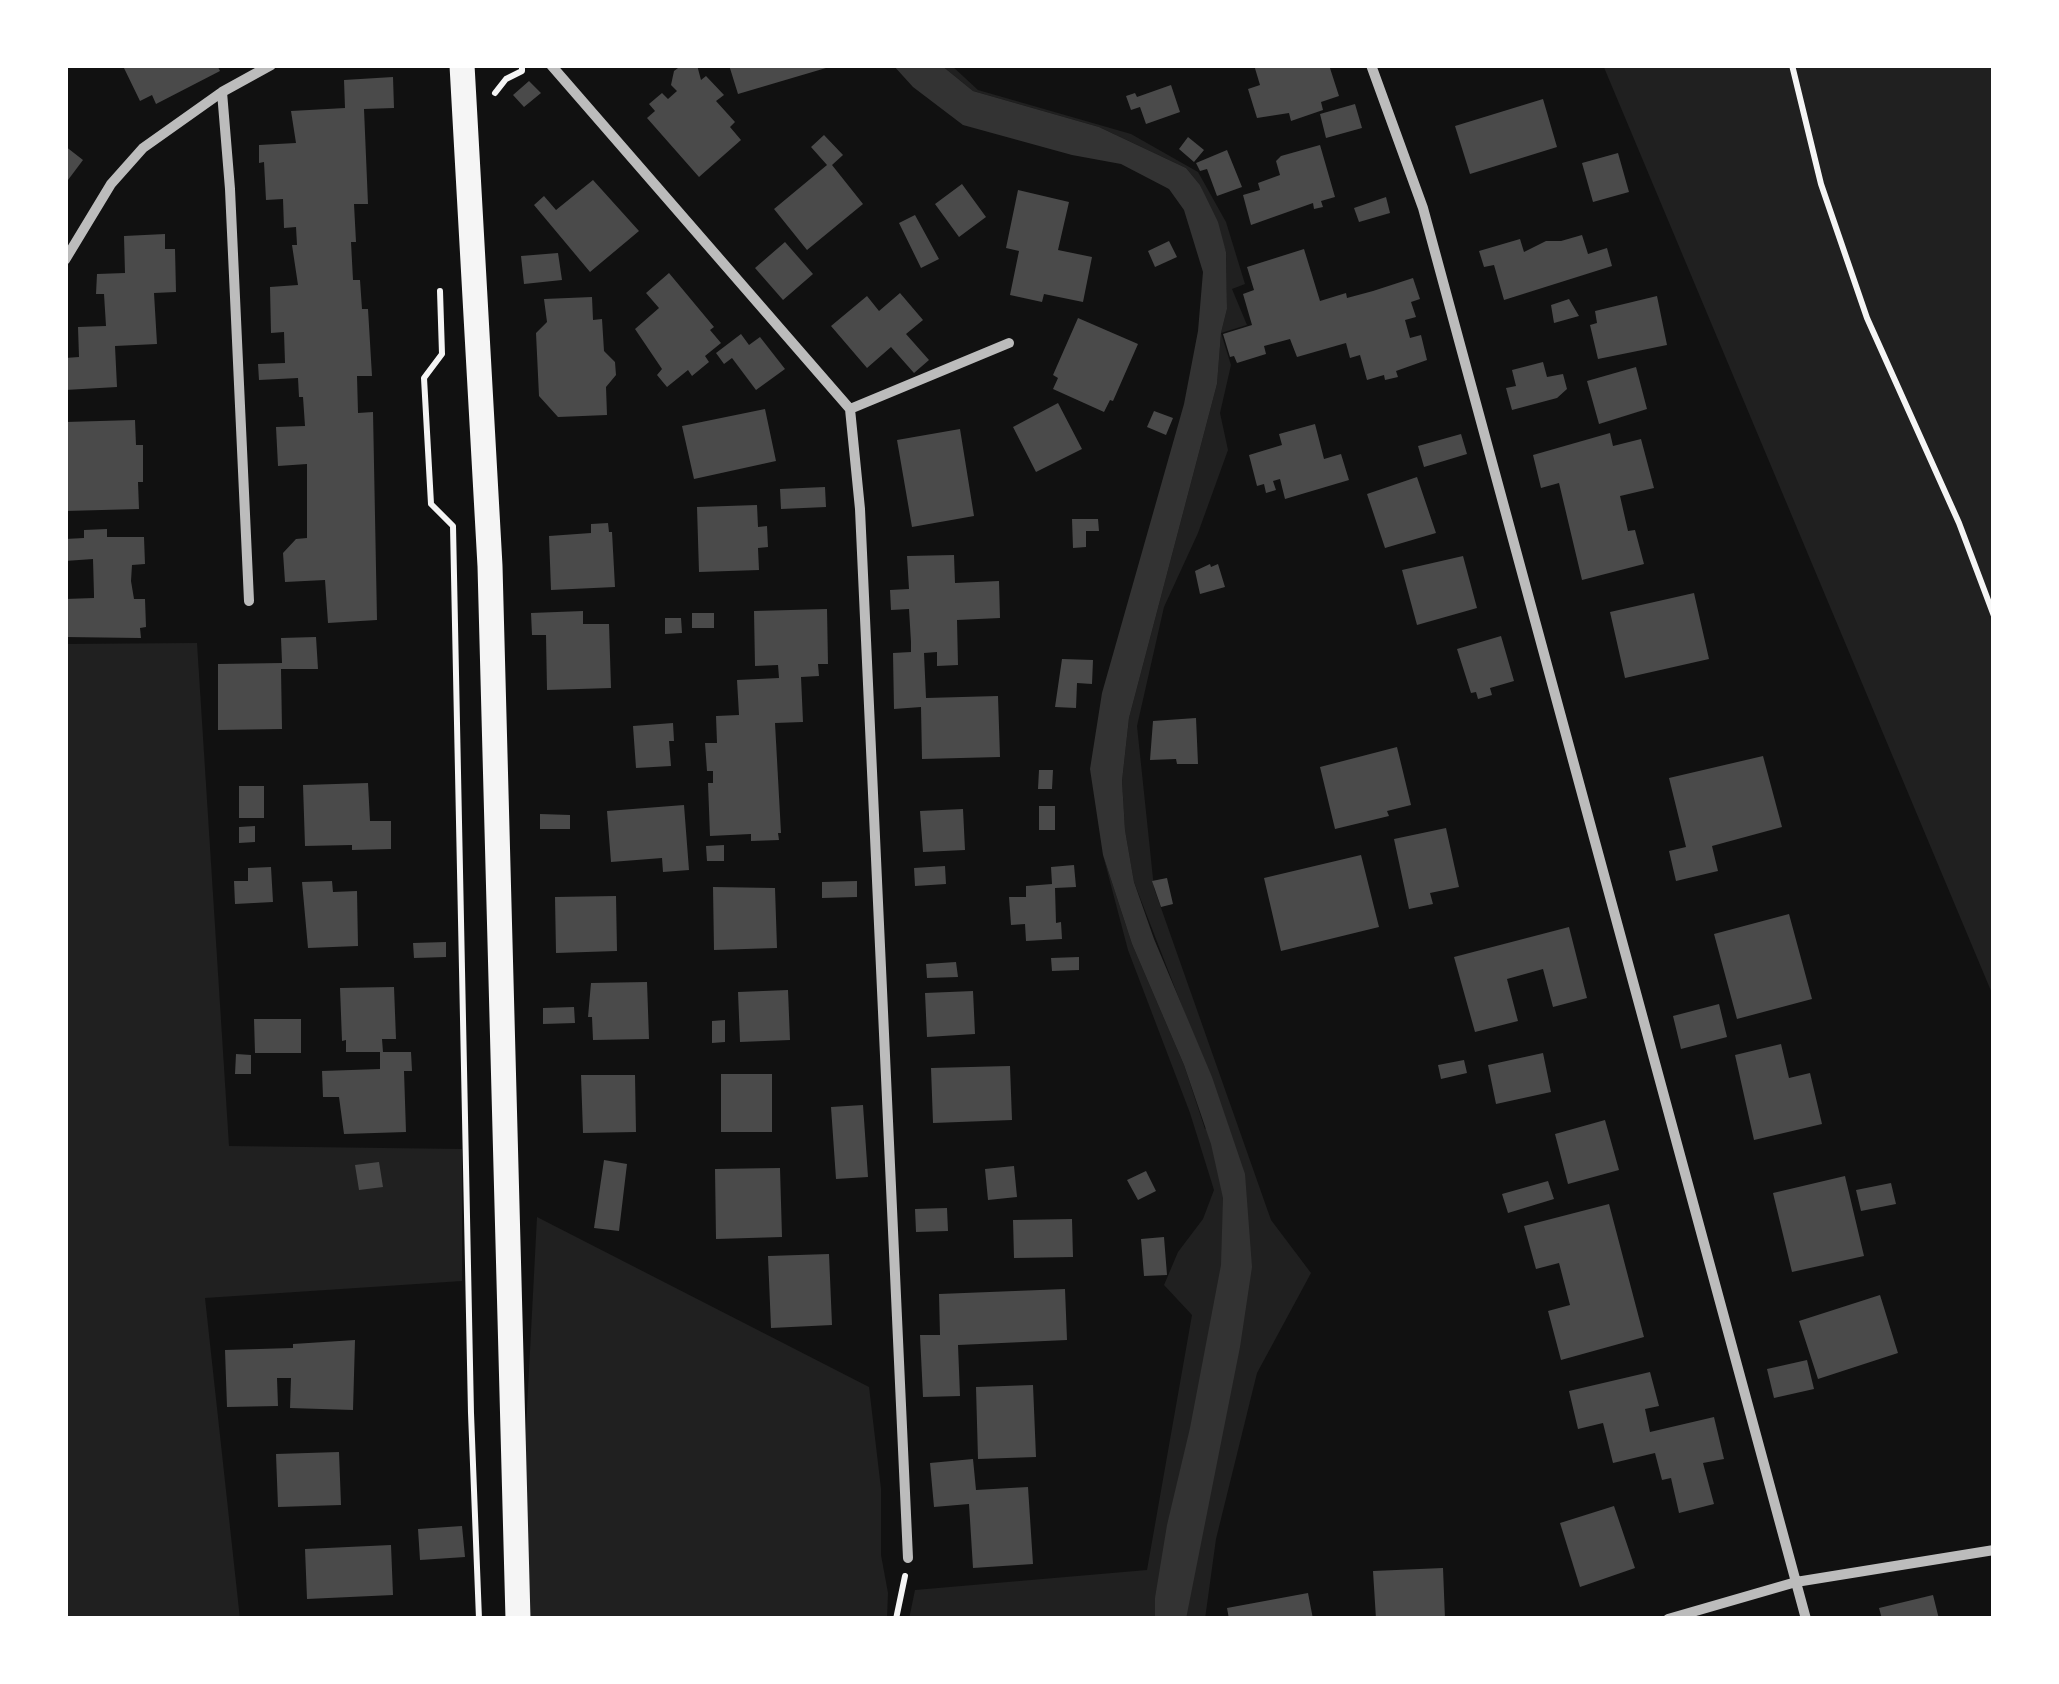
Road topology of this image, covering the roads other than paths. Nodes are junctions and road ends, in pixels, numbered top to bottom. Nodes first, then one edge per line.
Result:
1 (271, 65) edge
2 (462, 65) edge
3 (551, 65) edge
4 (1372, 65) edge
5 (222, 92) junction
6 (65, 260) edge
7 (1009, 343) dead end
8 (850, 410) junction
9 (249, 601) dead end
10 (1994, 1550) edge
11 (908, 1558) road end
12 (1796, 1582) junction
13 (518, 1619) edge
14 (1668, 1619) edge
15 (1806, 1619) edge

1 - 5 street
2 - 13 main road
3 - 8 street
4 - 12 street
5 - 6 street
5 - 9 street
7 - 8 street
8 - 11 street
10 - 12 street
12 - 14 street
12 - 15 street

